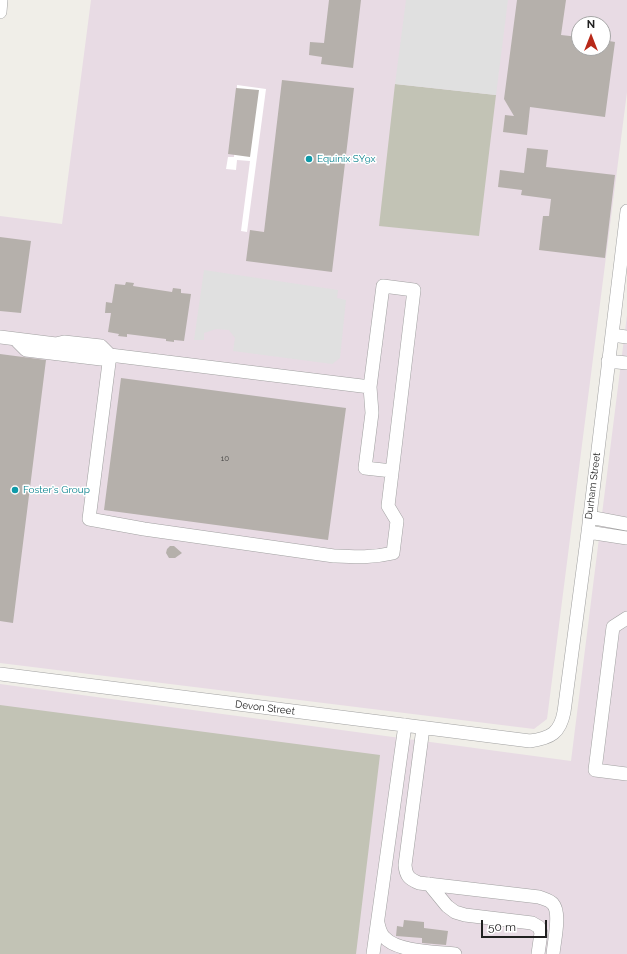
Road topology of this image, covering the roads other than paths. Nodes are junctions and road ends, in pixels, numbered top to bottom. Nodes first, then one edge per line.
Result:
1 (2, 0) edge
2 (0, 12) edge
3 (627, 211) edge
4 (612, 335) junction
5 (0, 336) edge
6 (627, 337) edge
7 (15, 338) junction
8 (110, 354) junction
9 (608, 361) junction
10 (627, 363) edge
11 (370, 386) junction
12 (392, 471) junction
13 (590, 518) junction
14 (627, 524) edge
15 (588, 532) junction
16 (627, 538) edge
17 (627, 618) edge
18 (0, 674) edge
19 (405, 725) junction
20 (423, 728) junction
21 (530, 741) joint
22 (627, 774) edge
23 (428, 884) junction
24 (378, 922) junction
25 (373, 954) edge
26 (455, 954) edge
27 (538, 954) edge
28 (553, 954) edge

1 - 2 street
3 - 4 street, Durham Street
4 - 6 street
4 - 9 street, Durham Street
5 - 7 street
7 - 8 street
7 - 8 street
8 - 11 street
8 - 12 street
9 - 10 street
9 - 13 street, Durham Street
11 - 12 street
11 - 12 street
13 - 14 street
13 - 15 street, Durham Street
15 - 16 street
15 - 21 street, Durham Street
17 - 22 street
18 - 19 street, Devon Street
19 - 20 street, Devon Street
19 - 24 street
20 - 21 street, Devon Street
20 - 23 street
23 - 27 street
23 - 28 street
24 - 25 street
24 - 26 street

